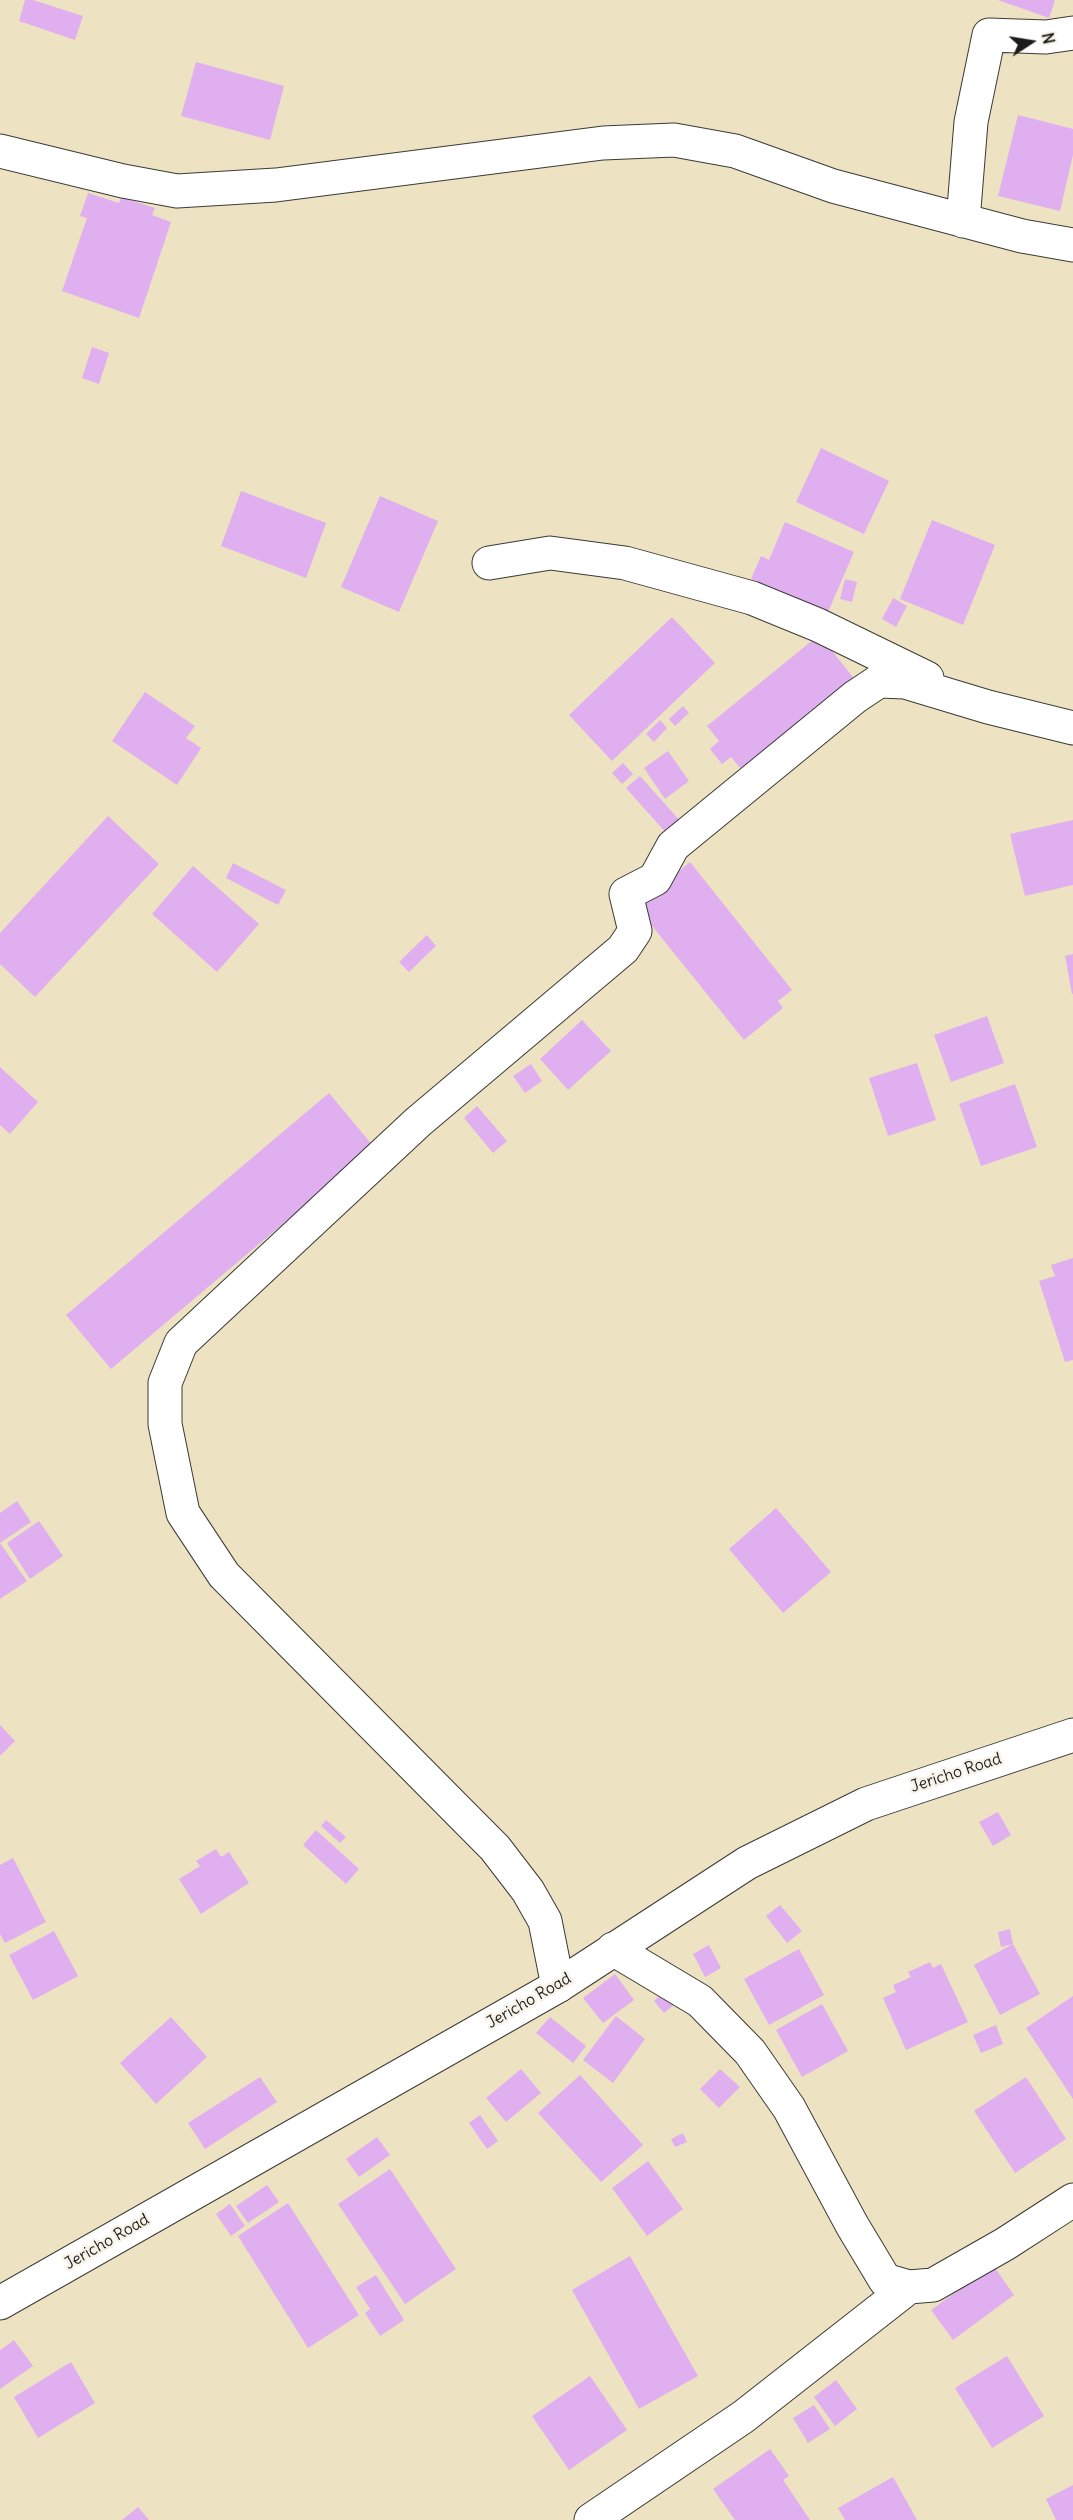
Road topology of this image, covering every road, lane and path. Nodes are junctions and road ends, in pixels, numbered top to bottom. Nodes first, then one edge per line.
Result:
1 (1073, 33) edge
2 (0, 151) edge
3 (963, 221) junction
4 (1073, 245) edge
5 (489, 563) dead end
6 (988, 707) junction
7 (1073, 728) edge
8 (1073, 1735) edge
9 (614, 1950) junction
10 (558, 1986) junction
11 (1073, 2200) edge
12 (909, 2287) junction
13 (0, 2303) edge
14 (591, 2520) edge

1 - 3 street
2 - 3 street
3 - 4 street
5 - 6 street
6 - 7 street
6 - 10 street
8 - 9 street, Jericho Road
9 - 10 street, Jericho Road
9 - 12 street
10 - 13 street, Jericho Road
11 - 12 street
12 - 14 street

